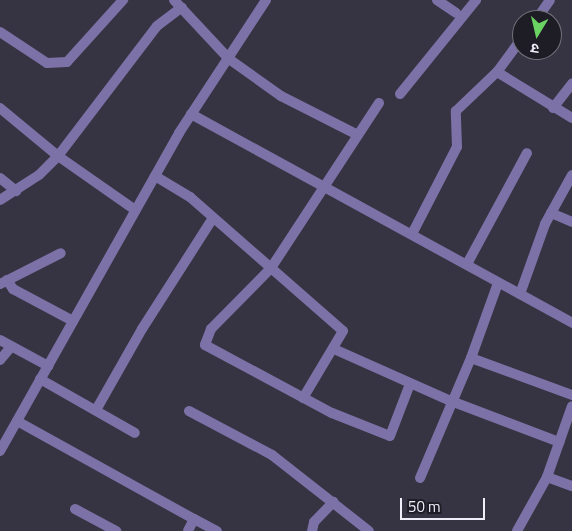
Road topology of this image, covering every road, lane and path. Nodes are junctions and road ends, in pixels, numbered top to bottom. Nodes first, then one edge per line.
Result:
1 (123, 0) edge
2 (266, 0) edge
3 (437, 0) edge
4 (476, 0) edge
5 (178, 4) edge
6 (456, 13) dead end
7 (0, 32) edge
8 (512, 52) edge
9 (229, 59) junction
10 (497, 72) junction
11 (572, 84) edge
12 (400, 94) dead end
13 (380, 102) dead end
14 (0, 108) edge
15 (553, 108) junction
16 (191, 114) junction
17 (572, 118) edge
18 (356, 134) junction
19 (527, 153) dead end
20 (58, 156) junction
21 (572, 175) edge
22 (155, 176) junction
23 (0, 178) edge
24 (322, 186) junction
25 (16, 191) junction
26 (0, 200) edge
27 (135, 210) junction
28 (551, 213) junction
29 (213, 218) junction
30 (572, 222) edge
31 (412, 234) junction
32 (60, 253) dead end
33 (468, 264) junction
34 (271, 268) junction
35 (3, 282) edge
36 (498, 283) junction
37 (520, 294) junction
38 (73, 321) junction
39 (572, 323) edge
40 (0, 340) edge
41 (11, 346) junction
42 (334, 349) junction
43 (471, 358) junction
44 (0, 360) edge
45 (48, 366) junction
46 (40, 379) junction
47 (410, 384) junction
48 (572, 395) edge
49 (303, 398) junction
50 (451, 401) junction
51 (572, 406) edge
52 (96, 410) junction
53 (189, 411) dead end
54 (17, 421) junction
55 (135, 433) dead end
56 (559, 442) junction
57 (0, 452) edge
58 (547, 477) junction
59 (420, 478) dead end
60 (572, 486) edge
61 (333, 502) junction
62 (75, 508) dead end
63 (194, 520) junction
64 (116, 531) edge
65 (188, 531) edge
66 (217, 531) edge
67 (312, 531) edge
68 (369, 531) edge
69 (517, 531) edge

1 - 7 street
2 - 9 street
3 - 6 street
4 - 12 street
5 - 9 street
5 - 20 street
8 - 10 street
9 - 16 street
9 - 18 street
10 - 15 street
10 - 31 street
11 - 15 street
13 - 18 street
14 - 20 street
15 - 17 street
16 - 22 street
16 - 24 street
18 - 24 street
19 - 33 street
20 - 25 street
20 - 27 street
21 - 28 street
22 - 27 street
22 - 29 street
23 - 25 street
24 - 31 street
24 - 34 street
25 - 26 street
27 - 38 street
28 - 30 street
28 - 37 street
29 - 34 street
29 - 52 street
31 - 33 street
32 - 35 street
33 - 36 street
34 - 42 street
34 - 49 street
35 - 38 street
36 - 37 street
36 - 43 street
37 - 39 street
38 - 45 street
40 - 41 street
41 - 44 street
41 - 45 street
42 - 47 street
42 - 49 street
43 - 48 street
43 - 50 street
45 - 46 street
46 - 52 street
46 - 54 street
47 - 49 street
47 - 50 street
50 - 56 street
50 - 59 street
51 - 56 street
52 - 55 street
53 - 61 street
54 - 57 street
54 - 63 street
56 - 58 street
58 - 60 street
58 - 69 street
61 - 67 street
61 - 68 street
62 - 64 street
63 - 65 street
63 - 66 street

